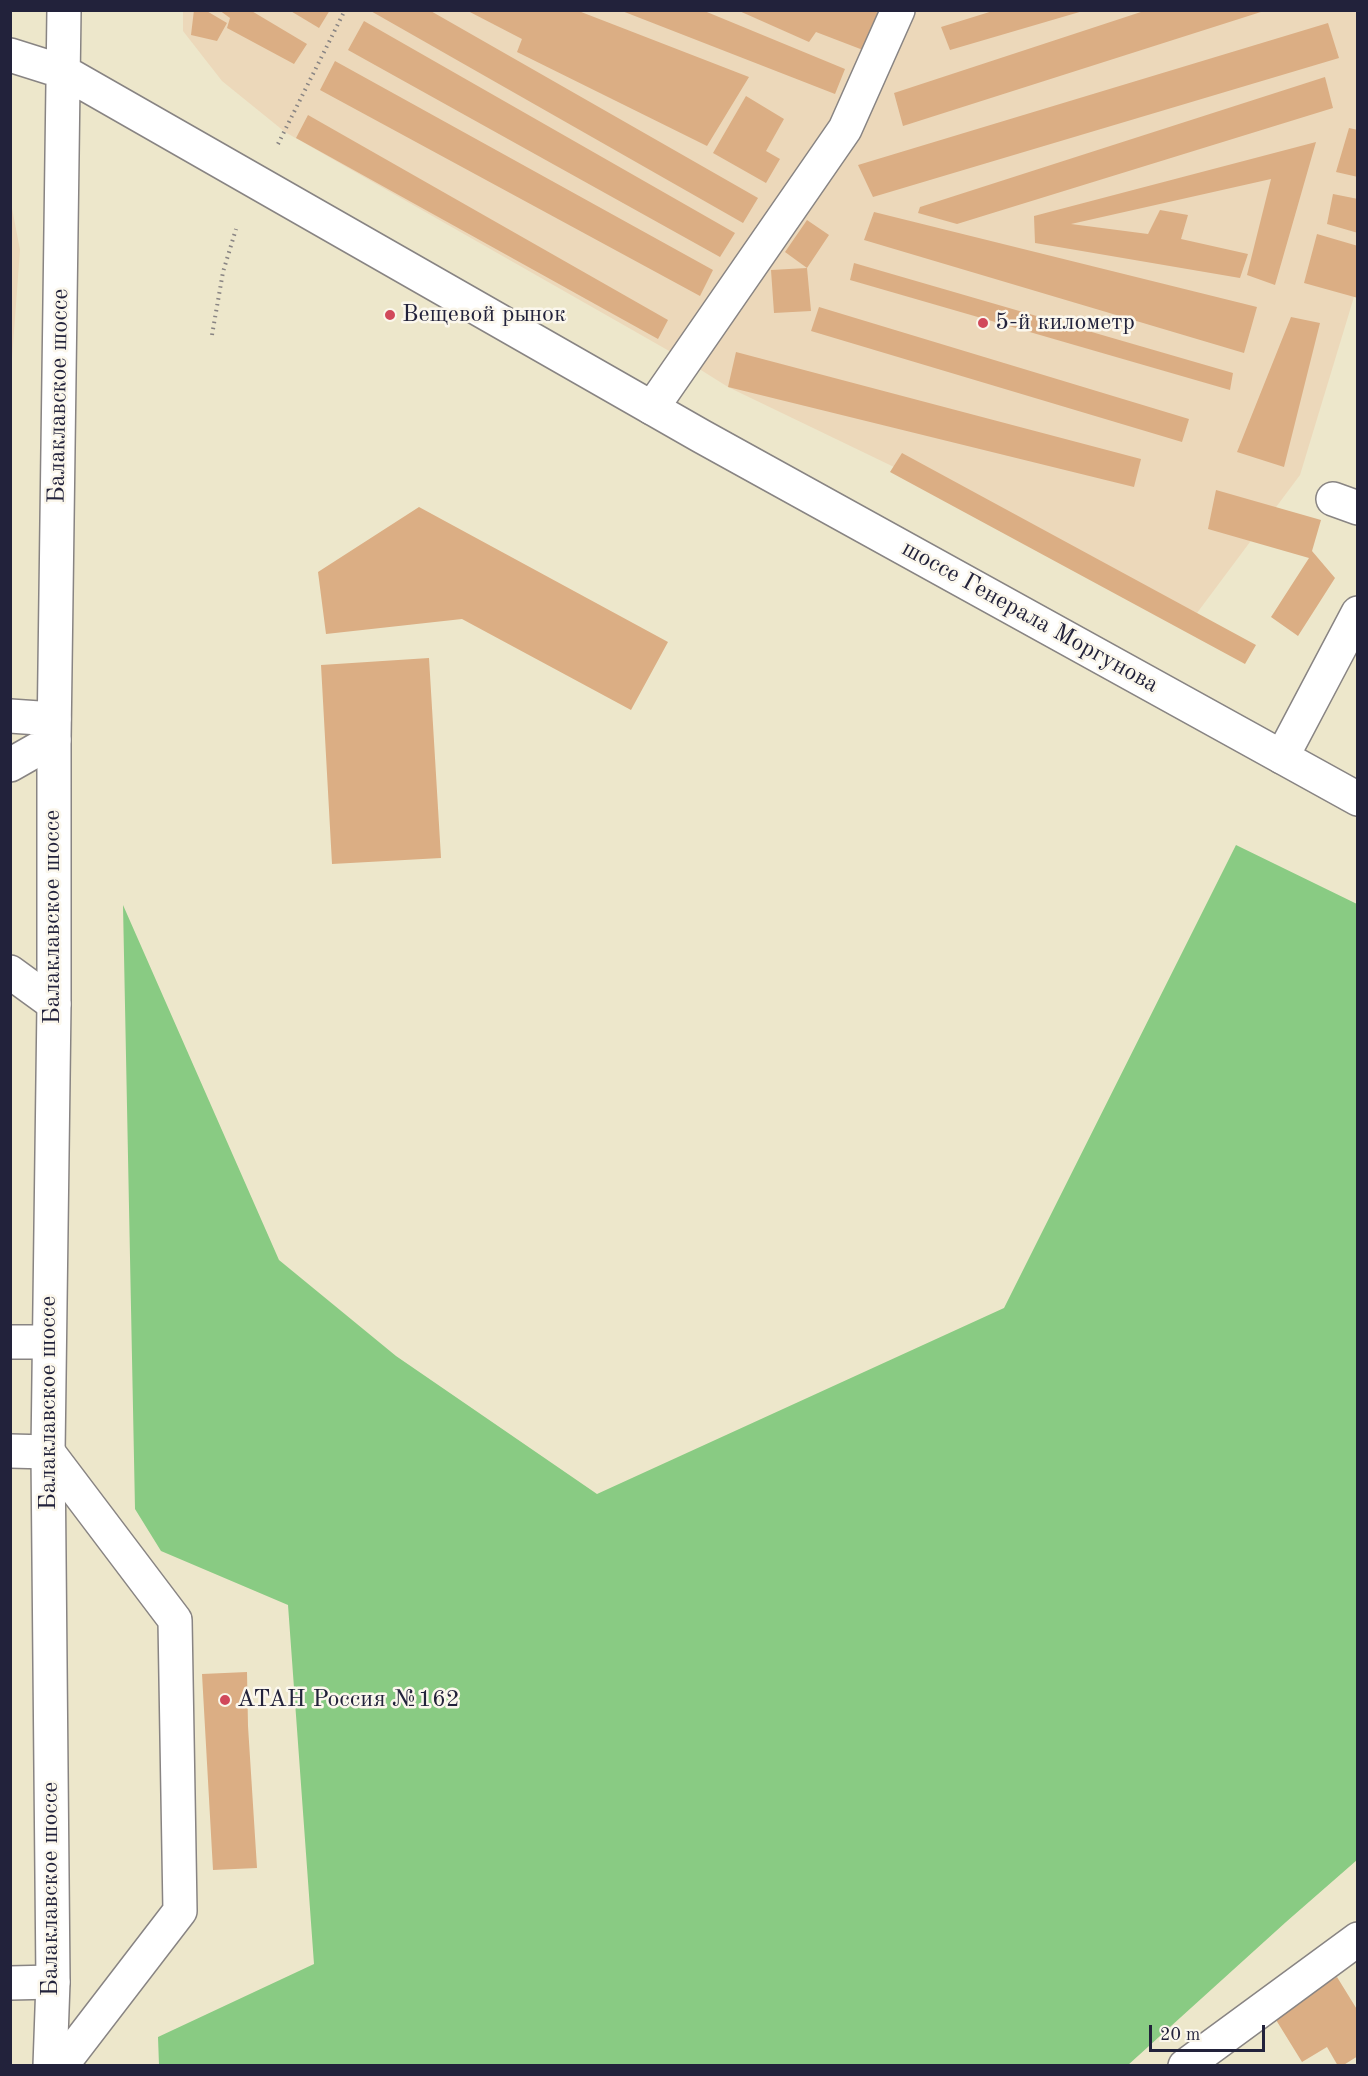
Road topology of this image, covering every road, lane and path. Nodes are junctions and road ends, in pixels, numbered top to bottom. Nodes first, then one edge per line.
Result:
1 (64, 10) edge
2 (345, 10) edge
3 (898, 10) edge
4 (10, 55) edge
5 (64, 72) junction
6 (278, 144) dead end
7 (236, 229) dead end
8 (212, 335) dead end
9 (652, 408) junction
10 (1358, 613) edge
11 (10, 716) edge
12 (54, 730) junction
13 (1282, 757) junction
14 (10, 765) edge
15 (1358, 799) edge
16 (10, 972) edge
17 (54, 1004) junction
18 (10, 1342) edge
19 (48, 1342) junction
20 (10, 1450) edge
21 (48, 1452) junction
22 (1358, 1939) edge
23 (52, 1982) junction
24 (10, 1983) edge
25 (50, 2066) edge
26 (61, 2066) edge
27 (1185, 2066) edge

1 - 5 main road, Балаклавское шоссе
2 - 6 path
3 - 9 main road
4 - 5 main road, шоссе Генерала Моргунова
5 - 9 main road, шоссе Генерала Моргунова
5 - 12 main road, Балаклавское шоссе
7 - 8 path
9 - 13 main road, шоссе Генерала Моргунова
10 - 13 main road
11 - 12 main road
12 - 14 main road
12 - 17 main road, Балаклавское шоссе
13 - 15 main road, шоссе Генерала Моргунова
16 - 17 main road
17 - 19 main road, Балаклавское шоссе
18 - 19 main road
19 - 21 main road, Балаклавское шоссе
20 - 21 main road
21 - 23 main road, Балаклавское шоссе
21 - 26 main road
22 - 27 main road
23 - 24 main road
23 - 25 main road, Балаклавское шоссе

